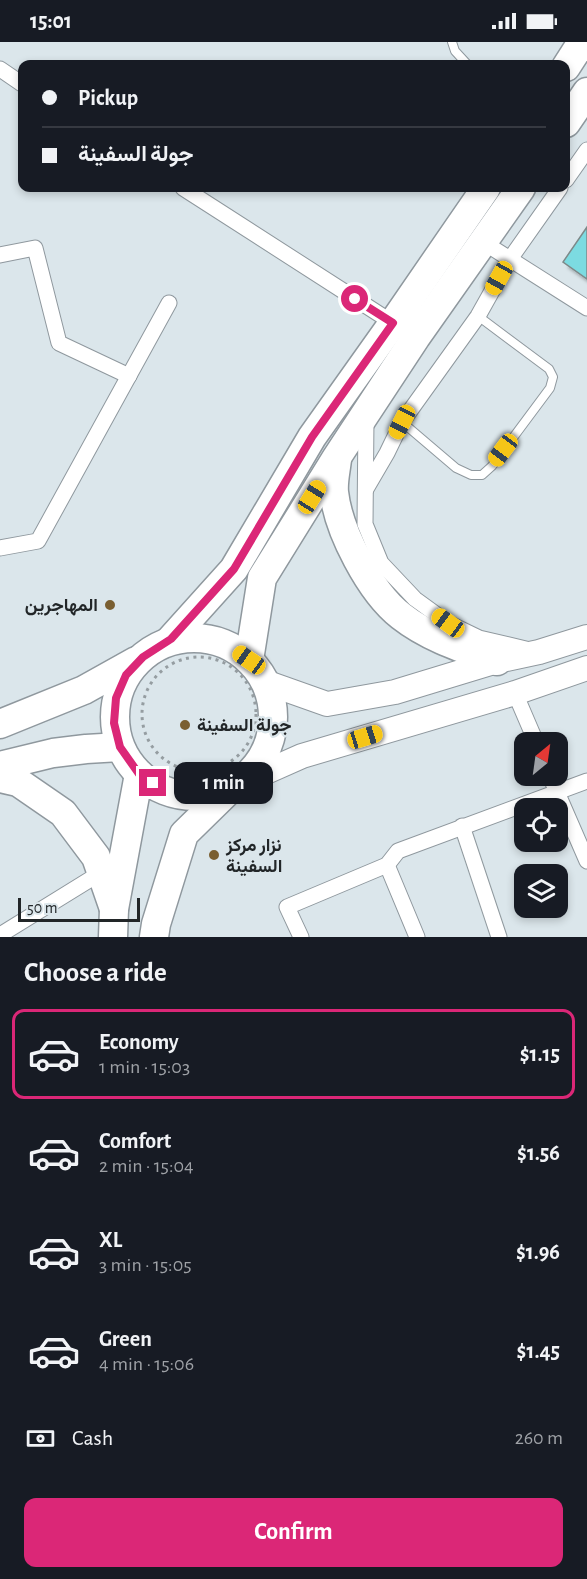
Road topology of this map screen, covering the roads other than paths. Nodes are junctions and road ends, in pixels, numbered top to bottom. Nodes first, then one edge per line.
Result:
1 (452, 42) edge
2 (582, 42) edge
3 (463, 60) edge
4 (570, 61) edge
5 (0, 69) edge
6 (18, 81) edge
7 (587, 92) edge
8 (570, 117) edge
9 (587, 150) edge
10 (570, 174) edge
11 (189, 192) edge
12 (483, 192) edge
13 (518, 192) edge
14 (557, 192) edge
15 (483, 242) junction
16 (0, 255) edge
17 (510, 259) junction
18 (169, 303) dead end
19 (587, 308) edge
20 (478, 316) junction
21 (393, 323) junction
22 (129, 376) junction
23 (366, 413) junction
24 (402, 422) junction
25 (337, 457) junction
26 (366, 489) junction
27 (0, 548) edge
28 (587, 637) edge
29 (171, 639) junction
30 (539, 652) junction
31 (143, 657) junction
32 (497, 661) junction
33 (587, 668) edge
34 (257, 671) junction
35 (515, 693) junction
36 (0, 724) edge
37 (532, 732) edge
38 (120, 747) junction
39 (0, 766) edge
40 (139, 774) junction
41 (0, 778) edge
42 (587, 781) edge
43 (554, 786) edge
44 (232, 787) junction
45 (557, 792) junction
46 (462, 826) junction
47 (587, 861) edge
48 (387, 866) junction
49 (102, 872) junction
50 (114, 909) junction
51 (0, 935) edge
52 (113, 937) edge
53 (154, 937) edge
54 (301, 937) edge
55 (417, 937) edge
56 (499, 937) edge

1 - 3 lane
2 - 4 highway
5 - 6 street
7 - 8 highway
9 - 10 street
11 - 21 street
12 - 21 highway
13 - 15 highway
14 - 17 street
15 - 17 street
15 - 23 highway
16 - 22 street
17 - 19 street
17 - 20 street
18 - 22 street
20 - 24 street
20 - 24 lane
21 - 29 highway
22 - 27 street
23 - 25 highway
23 - 26 street
24 - 26 street
25 - 32 highway
25 - 34 highway
26 - 30 street
28 - 30 main road
29 - 31 highway
29 - 34 highway
30 - 32 main road
31 - 36 highway
31 - 38 highway
32 - 34 main road
33 - 35 main road
34 - 44 highway
35 - 37 street
35 - 44 main road
38 - 39 highway
38 - 40 highway
40 - 44 highway
40 - 50 highway
41 - 49 highway
42 - 45 street
43 - 45 street
44 - 53 highway
45 - 46 street
45 - 47 street
46 - 48 street
46 - 56 street
48 - 54 street
48 - 55 street
49 - 50 highway
49 - 51 street
50 - 52 highway

